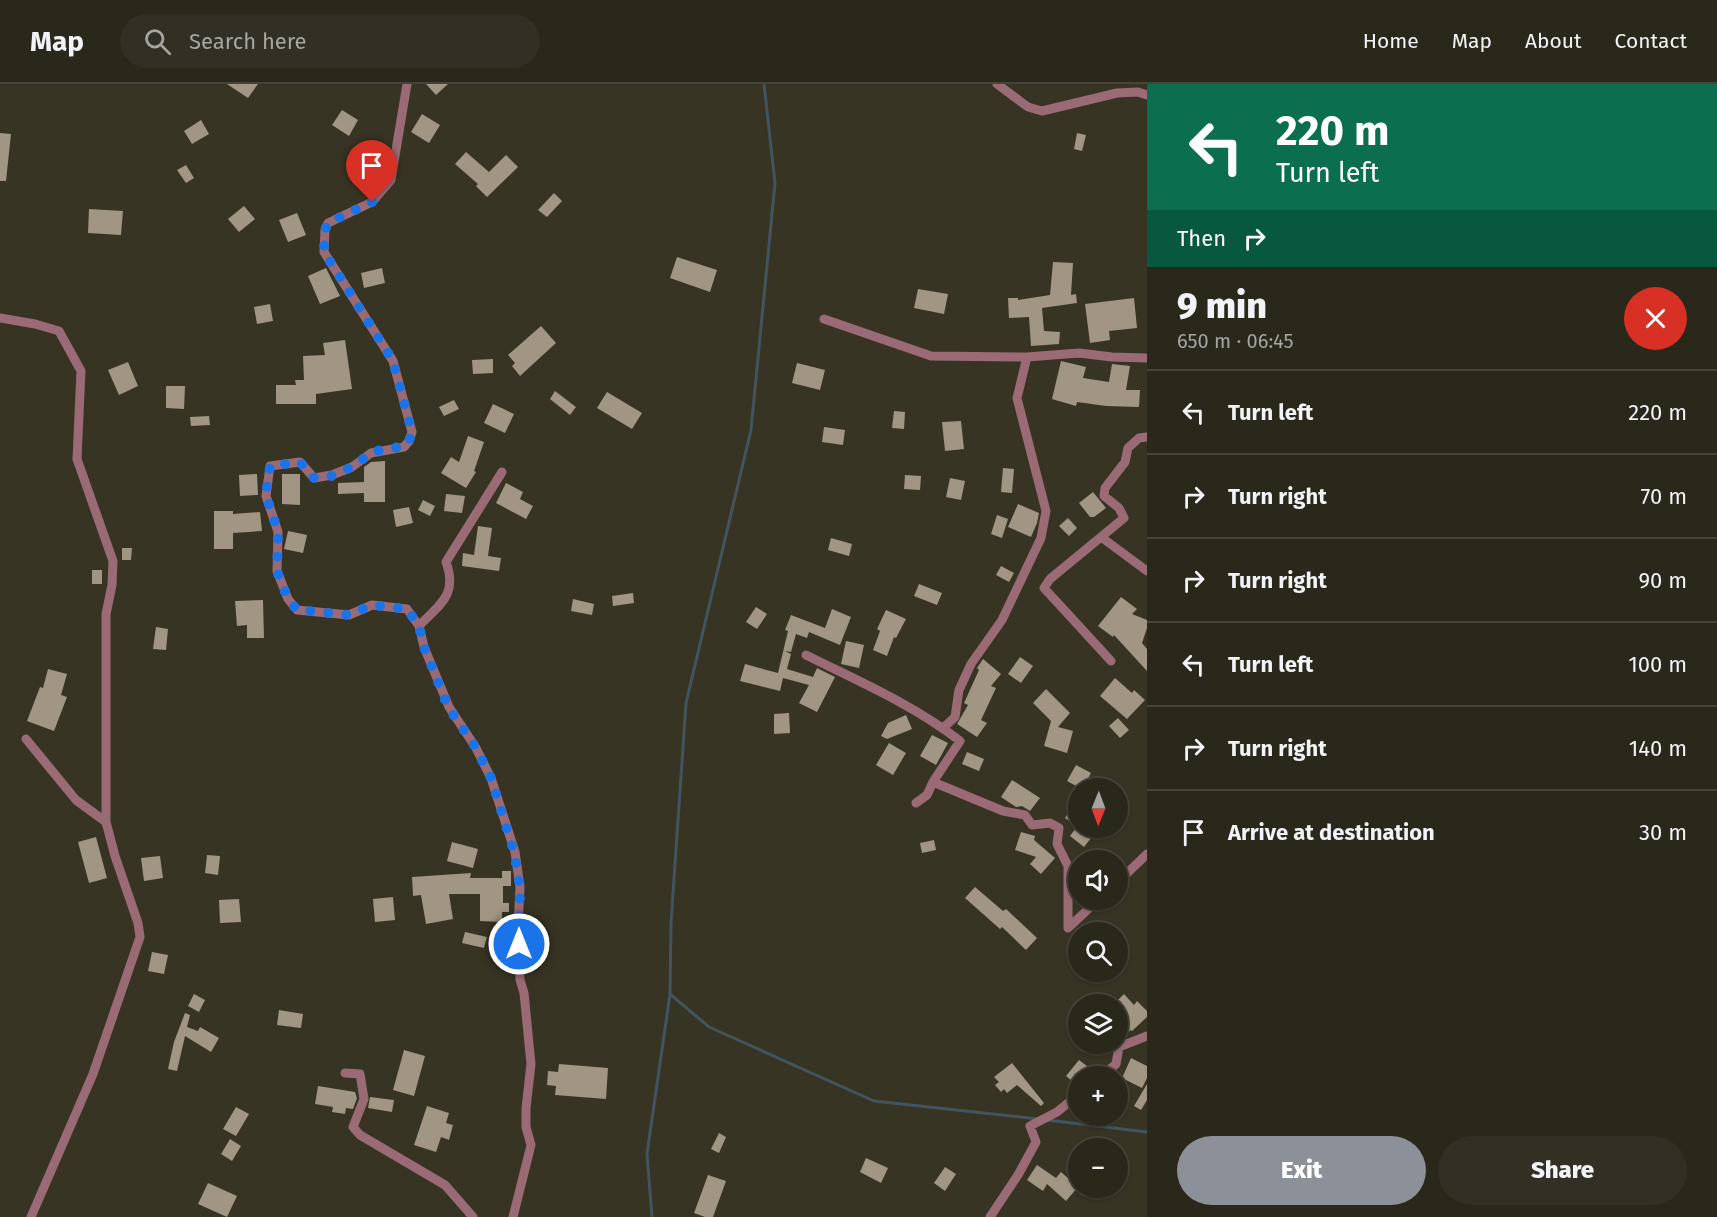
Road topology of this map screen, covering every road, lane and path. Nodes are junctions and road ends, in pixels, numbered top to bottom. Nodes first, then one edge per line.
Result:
1 (407, 84) edge
2 (997, 84) edge
3 (1147, 95) edge
4 (0, 318) edge
5 (824, 320) dead end
6 (1027, 357) junction
7 (1147, 358) edge
8 (1147, 437) edge
9 (502, 472) dead end
10 (1101, 537) junction
11 (1147, 572) edge
12 (419, 626) junction
13 (806, 655) dead end
14 (1112, 661) dead end
15 (943, 728) junction
16 (26, 739) dead end
17 (933, 782) junction
18 (916, 803) dead end
19 (106, 822) junction
20 (1147, 854) edge
21 (1068, 866) edge
22 (1128, 872) edge
23 (1068, 910) edge
24 (1087, 910) edge
25 (1147, 1036) edge
26 (1114, 1066) edge
27 (345, 1073) dead end
28 (1068, 1103) edge
29 (31, 1217) edge
30 (473, 1217) edge
31 (513, 1217) edge
32 (990, 1217) edge

1 - 12 street
2 - 3 street
4 - 19 street
5 - 6 street
6 - 7 street
6 - 15 street
8 - 10 street
9 - 12 street
10 - 11 street
10 - 14 street
12 - 31 street
13 - 15 street
15 - 17 street
16 - 19 street
17 - 18 street
17 - 21 street
19 - 29 street
20 - 22 street
23 - 24 street
25 - 26 street
27 - 30 street
28 - 32 street

